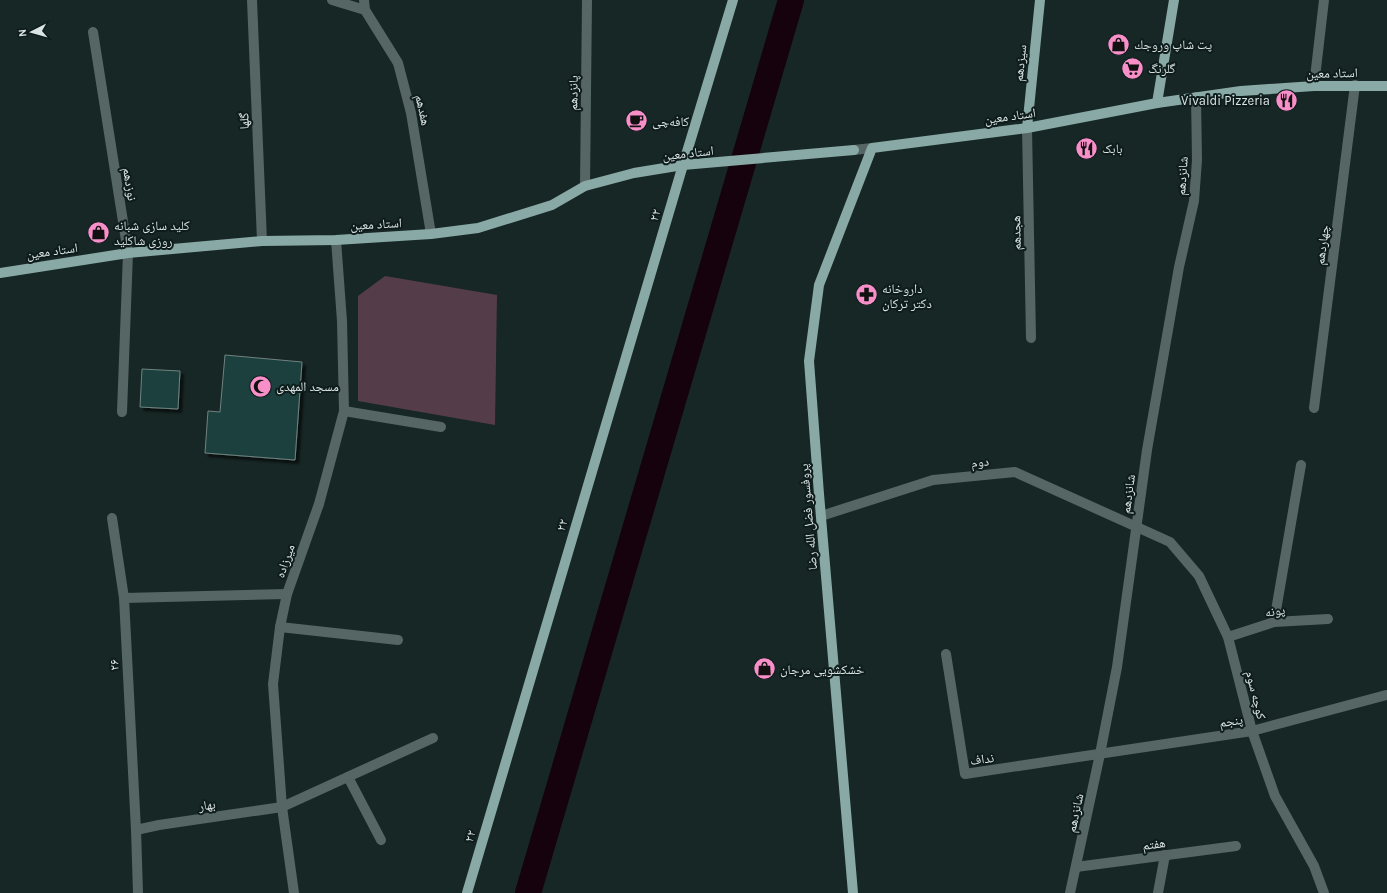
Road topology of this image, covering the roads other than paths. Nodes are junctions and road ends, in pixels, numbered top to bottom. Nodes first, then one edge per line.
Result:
1 (252, 0) edge
2 (332, 0) edge
3 (588, 0) edge
4 (733, 0) edge
5 (1040, 0) edge
6 (1174, 0) edge
7 (1324, 0) edge
8 (364, 5) edge
9 (93, 32) dead end
10 (1355, 85) junction
11 (1314, 86) junction
12 (1387, 86) edge
13 (1196, 97) junction
14 (1157, 104) junction
15 (1027, 128) junction
16 (872, 148) junction
17 (854, 150) joint
18 (683, 165) junction
19 (585, 186) junction
20 (431, 234) junction
21 (336, 240) junction
22 (262, 241) junction
23 (128, 253) junction
24 (0, 272) edge
25 (1031, 338) dead end
26 (1314, 408) dead end
27 (344, 410) junction
28 (122, 412) dead end
29 (442, 427) dead end
30 (1301, 465) dead end
31 (821, 516) junction
32 (112, 518) dead end
33 (1136, 526) junction
34 (287, 594) junction
35 (124, 598) junction
36 (1328, 619) dead end
37 (1274, 622) junction
38 (280, 627) junction
39 (1228, 637) junction
40 (398, 640) dead end
41 (946, 654) dead end
42 (1386, 695) dead end
43 (1252, 731) junction
44 (433, 738) dead end
45 (1100, 754) junction
46 (348, 777) junction
47 (282, 807) junction
48 (136, 830) junction
49 (382, 840) dead end
50 (1236, 846) dead end
51 (1165, 855) junction
52 (1076, 867) junction
53 (138, 893) edge
54 (294, 893) edge
55 (466, 893) edge
56 (853, 893) edge
57 (1070, 893) edge
58 (1158, 893) edge
59 (1324, 893) edge

1 - 22 street, گلها
2 - 8 street
3 - 19 street, پانزدهم
4 - 18 main road, ۲۲
5 - 15 main road, سیزدهم
6 - 14 main road
7 - 11 street
8 - 20 street, هفدهم
9 - 23 street, نوزدهم
10 - 11 main road, استاد معین
10 - 12 main road, استاد معین
10 - 26 street, چهاردهم
11 - 13 main road, استاد معین
13 - 14 main road, استاد معین
13 - 33 street, شانزدهم
14 - 15 main road, استاد معین
15 - 16 main road, استاد معین
15 - 25 street, هجدهم
16 - 17 street, استاد معین
16 - 31 main road, پروفسور فضل الله رضا
17 - 18 main road, استاد معین
18 - 19 main road, استاد معین
18 - 55 main road, ۲۲
19 - 20 main road, استاد معین
20 - 21 main road, استاد معین
21 - 22 main road, استاد معین
21 - 27 street, میرزاده
22 - 23 main road, استاد معین
23 - 24 main road, استاد معین
23 - 28 street, نوزدهم
27 - 29 street
27 - 34 street, میرزاده
30 - 37 street
31 - 33 street, دوم
31 - 56 main road, پروفسور فضل الله رضا
32 - 35 street, ۲۶
33 - 39 street, کوچه سوم
33 - 45 street, شانزدهم
34 - 35 street
34 - 38 street, میرزاده
35 - 48 street, ۲۶
36 - 37 street, پونه
37 - 39 street, پونه
38 - 40 street
38 - 47 street, میرزاده
39 - 43 street, کوچه سوم
41 - 45 street, نداف
42 - 43 street, پنجم
43 - 45 street, پنجم
43 - 59 street, کوچه سوم
44 - 46 street, بهار
45 - 52 street, شانزدهم
46 - 47 street, بهار
46 - 49 street
47 - 48 street, بهار
47 - 54 street, میرزاده
48 - 53 street, ۲۶
50 - 51 street, هفتم
51 - 52 street, هفتم
51 - 58 street
52 - 57 street, شانزدهم

